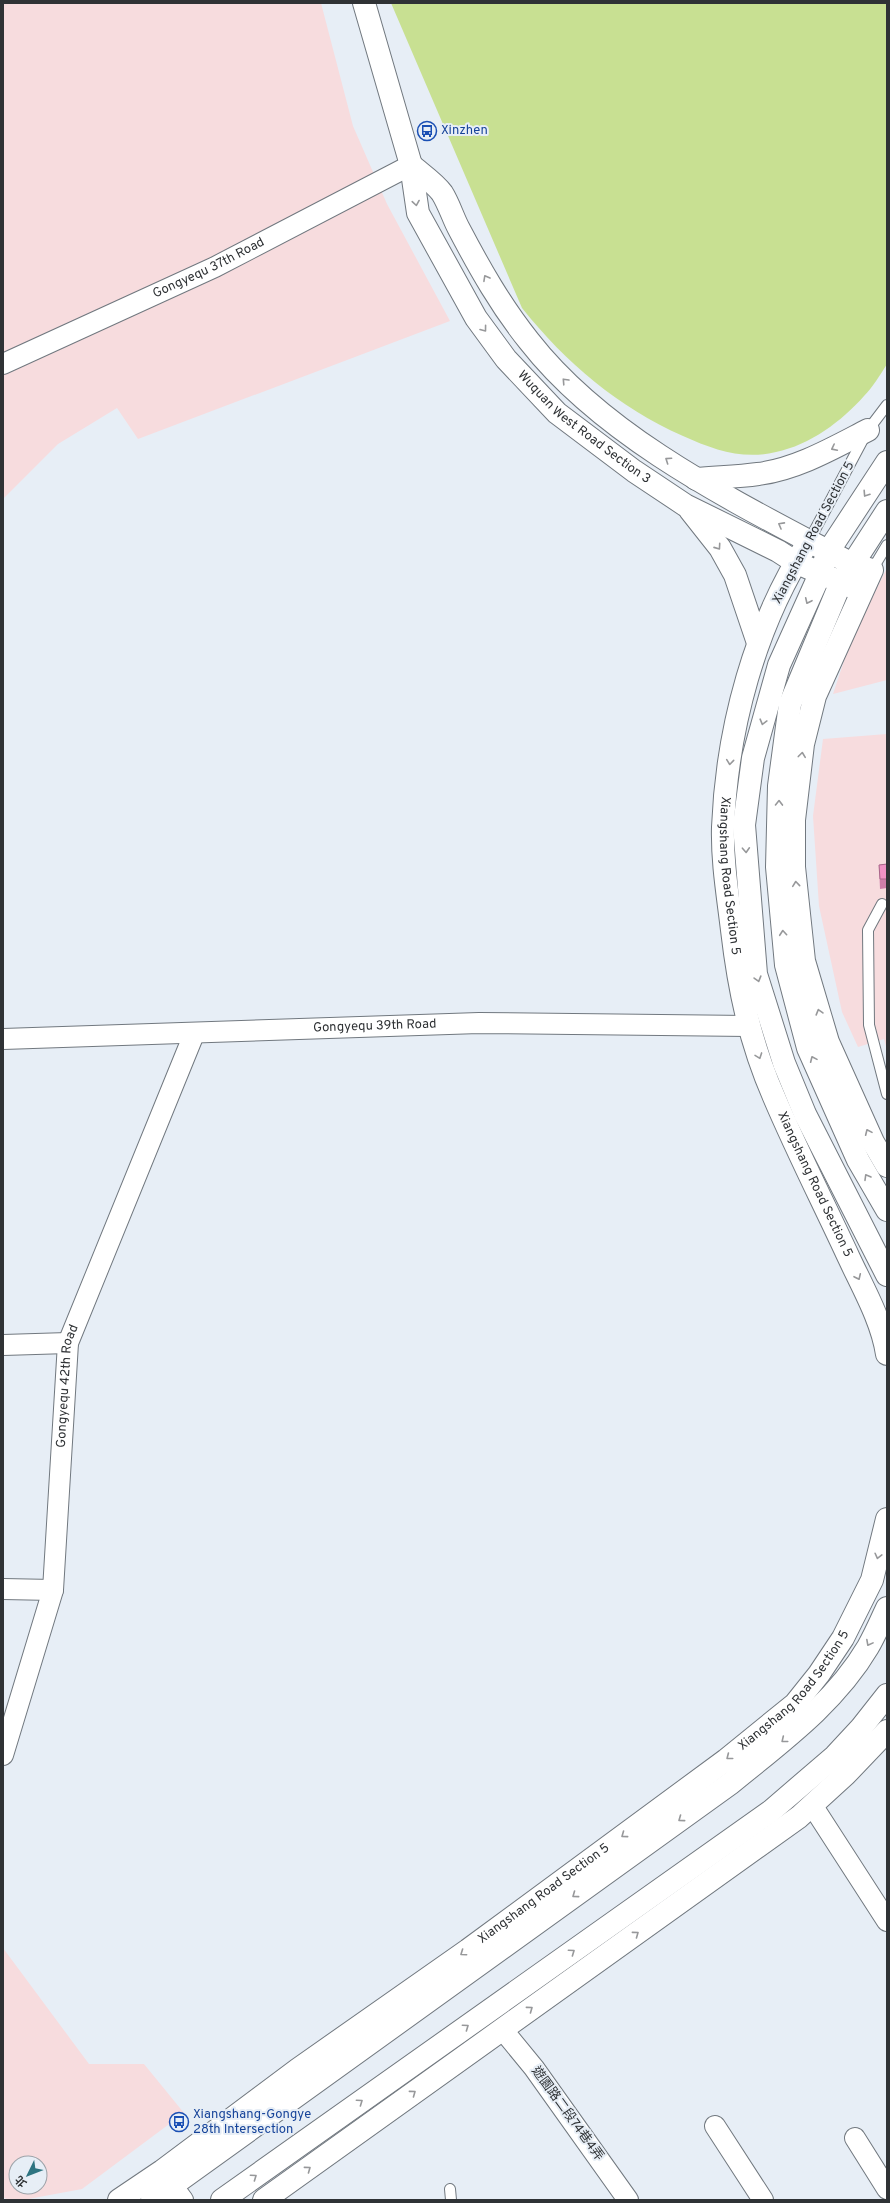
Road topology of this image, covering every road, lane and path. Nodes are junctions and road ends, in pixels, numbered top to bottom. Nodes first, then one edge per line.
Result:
1 (364, 3) edge
2 (411, 164) junction
3 (3, 364) edge
4 (887, 405) edge
5 (868, 430) junction
6 (887, 462) edge
7 (696, 479) junction
8 (686, 505) junction
9 (887, 511) edge
10 (809, 541) junction
11 (887, 545) edge
12 (828, 552) junction
13 (795, 562) junction
14 (855, 572) junction
15 (820, 574) junction
16 (758, 643) junction
17 (882, 904) dead end
18 (748, 1026) junction
19 (194, 1034) junction
20 (3, 1039) edge
21 (887, 1094) edge
22 (887, 1166) edge
23 (887, 1210) edge
24 (887, 1275) edge
25 (68, 1343) junction
26 (3, 1345) edge
27 (887, 1354) edge
28 (887, 1519) edge
29 (3, 1589) edge
30 (53, 1590) junction
31 (887, 1608) edge
32 (887, 1695) edge
33 (887, 1731) edge
34 (3, 1755) edge
35 (812, 1805) junction
36 (887, 1921) edge
37 (502, 2029) junction
38 (715, 2126) dead end
39 (855, 2138) dead end
40 (884, 2179) edge
41 (172, 2185) edge
42 (450, 2189) dead end
43 (119, 2200) edge
44 (152, 2200) edge
45 (222, 2200) edge
46 (264, 2200) edge
47 (450, 2200) edge
48 (628, 2200) edge
49 (763, 2200) edge

1 - 2 main road, Wuquan West Road Section 3
2 - 3 street, Gongyequ 37th Road
7 -> 2 main road, Wuquan West Road Section 3
2 -> 8 main road, Wuquan West Road Section 3
4 - 5 lane, Xiangshang Road Section 5
5 -> 7 main road
5 - 10 lane, Xiangshang Road Section 5
6 -> 12 main road, Xiangshang Road Section 5
10 -> 7 main road, Wuquan West Road Section 3
8 - 13 main road, Wuquan West Road Section 3
8 -> 16 main road
9 - 14 main road
10 - 12 main road, Wuquan West Road Section 3
10 - 13 main road, Xiangshang Road Section 5
11 - 14 lane
12 - 14 main road, Wuquan West Road Section 3
12 - 15 main road, Xiangshang Road Section 5
13 - 15 main road, Wuquan West Road Section 3
13 - 16 main road, Xiangshang Road Section 5
14 - 15 main road, Wuquan West Road Section 3
22 -> 14 main road
23 -> 14 main road
15 -> 24 main road, Xiangshang Road Section 5
16 -> 18 main road, Xiangshang Road Section 5
17 - 21 lane
18 - 19 street, Gongyequ 39th Road
18 -> 27 main road, Xiangshang Road Section 5
19 - 20 street, Gongyequ 39th Road
19 - 25 street, Gongyequ 42th Road
25 - 26 street
25 - 30 street, Gongyequ 42th Road
28 -> 41 main road, Xiangshang Road Section 5
29 - 30 street
30 - 34 street, Gongyequ 42th Road
31 -> 41 main road, Xiangshang Road Section 5
45 -> 32 main road
33 - 35 main road
35 - 36 street
37 -> 35 main road
46 -> 37 main road
37 - 48 street, 遊園路二段74巷4弄
38 - 49 street
39 - 40 street
41 - 43 main road, Xiangshang Road Section 5
41 - 44 main road, Xiangshang Road Section 5
42 - 47 lane

